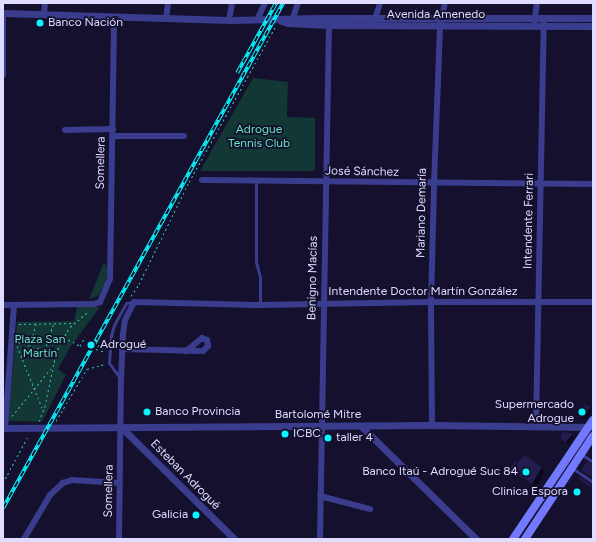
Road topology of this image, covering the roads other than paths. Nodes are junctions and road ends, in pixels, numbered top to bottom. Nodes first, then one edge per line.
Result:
1 (45, 3) edge
2 (168, 3) edge
3 (232, 3) edge
4 (265, 3) edge
5 (298, 3) edge
6 (380, 3) edge
7 (445, 3) edge
8 (537, 3) edge
9 (3, 13) edge
10 (44, 14) junction
11 (114, 17) junction
12 (534, 17) junction
13 (166, 18) junction
14 (293, 18) junction
15 (375, 18) junction
16 (544, 18) junction
17 (593, 18) edge
18 (229, 20) junction
19 (256, 20) junction
20 (279, 20) junction
21 (329, 22) junction
22 (441, 22) junction
23 (373, 25) junction
24 (534, 26) junction
25 (543, 26) junction
26 (593, 26) edge
27 (3, 75) edge
28 (113, 129) junction
29 (65, 130) dead end
30 (113, 136) junction
31 (184, 136) dead end
32 (202, 180) dead end
33 (256, 181) junction
34 (326, 182) junction
35 (541, 183) junction
36 (434, 184) junction
37 (593, 184) edge
38 (134, 302) junction
39 (431, 302) junction
40 (539, 302) junction
41 (593, 302) edge
42 (323, 304) junction
43 (3, 305) edge
44 (14, 305) junction
45 (260, 305) junction
46 (122, 349) junction
47 (186, 351) dead end
48 (121, 379) junction
49 (593, 420) edge
50 (432, 425) junction
51 (4, 426) edge
52 (121, 426) junction
53 (361, 426) junction
54 (536, 426) junction
55 (321, 427) junction
56 (591, 427) edge
57 (593, 436) edge
58 (581, 454) junction
59 (593, 462) edge
60 (572, 468) junction
61 (593, 482) edge
62 (120, 483) junction
63 (320, 496) junction
64 (370, 509) dead end
65 (24, 539) edge
66 (120, 539) edge
67 (234, 539) edge
68 (320, 539) edge
69 (476, 539) edge
70 (513, 539) edge
71 (525, 539) edge

1 - 10 street
2 - 13 street
3 - 18 street
4 - 19 street
5 - 14 street
6 - 15 street
7 - 22 street, Mariano Demaría
8 - 12 street
9 - 10 street, Avenida Amenedo
9 - 27 street
10 - 11 street, Avenida Amenedo
11 - 13 street, Avenida Amenedo
11 - 28 street, Somellera
12 - 16 street, Avenida Amenedo
12 - 22 street, Avenida Amenedo
12 - 24 street
13 - 18 street, Avenida Amenedo
14 - 20 street, Avenida Amenedo
14 - 21 street, Avenida Amenedo
15 - 21 street, Avenida Amenedo
15 - 22 street, Avenida Amenedo
15 - 23 street
16 - 17 street, Avenida Amenedo
16 - 25 street, Intendente Ferrari
18 - 19 street, Avenida Amenedo
19 - 20 street, Avenida Amenedo
20 - 21 street, Avenida Amenedo
21 - 23 street, Avenida Amenedo
21 - 34 street, Benigno Macías
22 - 23 street, Avenida Amenedo
22 - 24 street, Avenida Amenedo
22 - 36 street, Mariano Demaría
24 - 25 street, Avenida Amenedo
25 - 26 street, Avenida Amenedo
25 - 35 street, Intendente Ferrari
28 - 29 street
28 - 30 street, Somellera
30 - 31 street
30 - 44 street, Somellera
32 - 33 street, José Sánchez
33 - 34 street, José Sánchez
33 - 45 lane
34 - 36 street, José Sánchez
34 - 42 street, Benigno Macías
35 - 36 street, José Sánchez
35 - 37 street, José Sánchez
35 - 40 street, Intendente Ferrari
36 - 39 street, Mariano Demaría
38 - 45 street, Intendente Doctor Martín González
38 - 46 street, Somellera
38 - 48 lane
39 - 40 street, Intendente Doctor Martín González
39 - 42 street, Intendente Doctor Martín González
39 - 50 street, Mariano Demaría
40 - 41 street, Intendente Doctor Martín González
40 - 54 street, Intendente Ferrari
42 - 45 street, Intendente Doctor Martín González
42 - 55 street, Benigno Macías
43 - 44 street
44 - 51 street
46 - 47 street
46 - 48 street, Somellera
48 - 52 street, Somellera
49 - 56 main road
50 - 53 street, Bartolomé Mitre
50 - 54 street, Bartolomé Mitre
51 - 52 street, Bartolomé Mitre
52 - 55 street, Bartolomé Mitre
52 - 62 street, Somellera
52 - 67 street, Esteban Adrogué
53 - 55 street, Bartolomé Mitre
53 - 69 street
54 - 56 street, Bartolomé Mitre
55 - 63 street, Benigno Macías
56 - 70 main road
57 - 58 main road
58 - 59 lane
58 - 60 main road
60 - 61 lane
60 - 71 main road
62 - 65 street
62 - 66 street, Somellera
63 - 64 street
63 - 68 street, Benigno Macías

